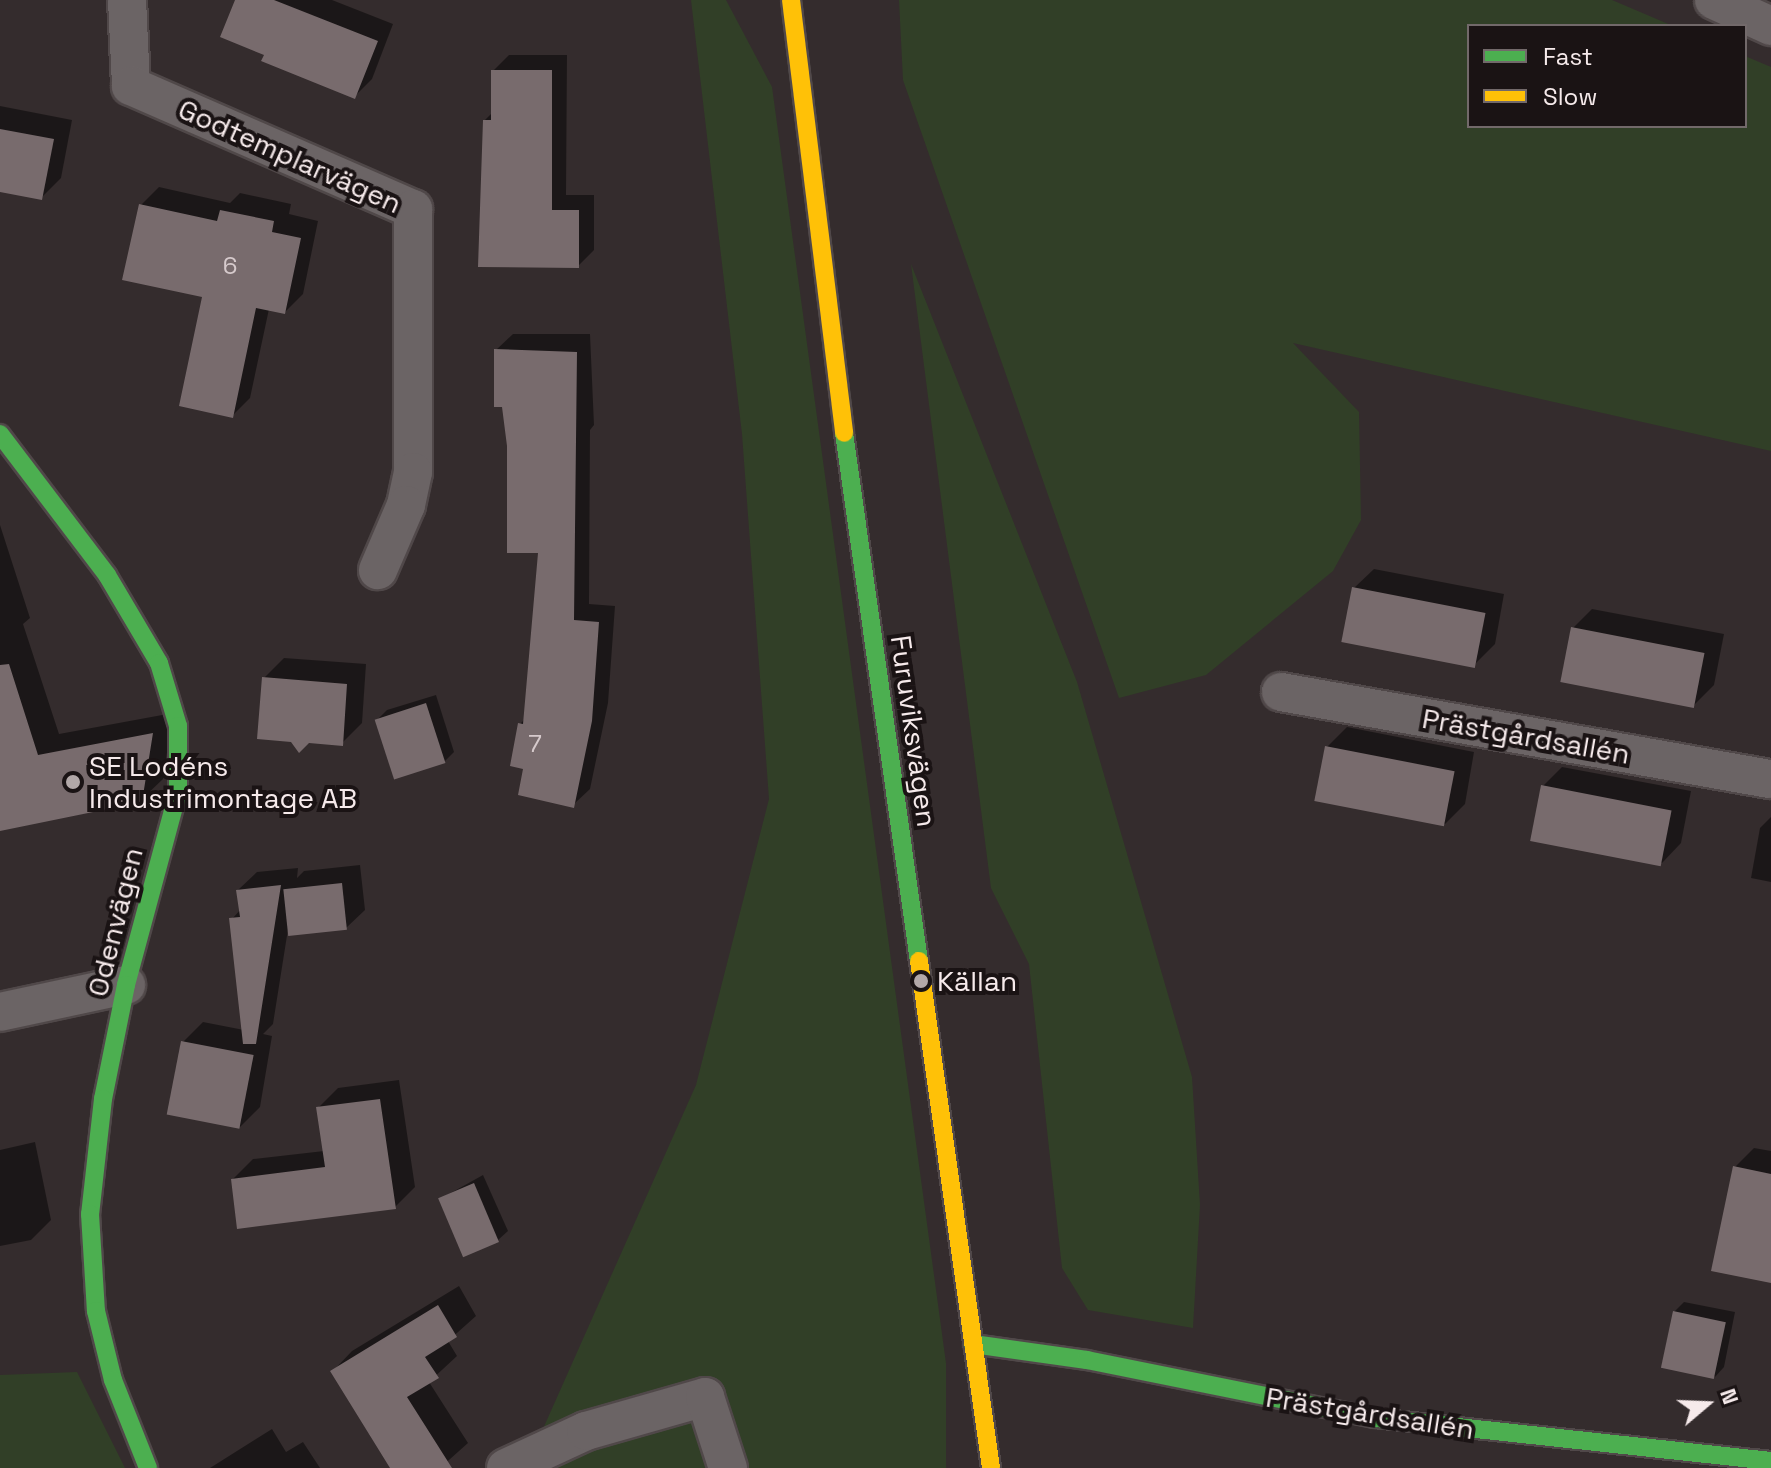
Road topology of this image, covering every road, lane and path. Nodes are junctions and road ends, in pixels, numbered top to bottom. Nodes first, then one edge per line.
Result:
1 (127, 0) edge
2 (791, 0) edge
3 (1714, 0) edge
4 (1771, 26) edge
5 (0, 434) edge
6 (378, 570) dead end
7 (1281, 692) dead end
8 (1771, 779) edge
9 (126, 985) junction
10 (0, 1012) edge
11 (973, 1344) junction
12 (1771, 1461) edge
13 (148, 1468) edge
14 (506, 1468) edge
15 (728, 1468) edge
16 (991, 1468) edge

1 - 6 street, Godtemplarvägen
2 - 11 street, Furuviksvägen
3 - 4 street
5 - 9 street, Odenvägen
7 - 8 street, Prästgårdsallén
9 - 10 street
9 - 13 street, Odenvägen
11 - 12 street, Prästgårdsallén
11 - 16 street, Furuviksvägen
14 - 15 street

